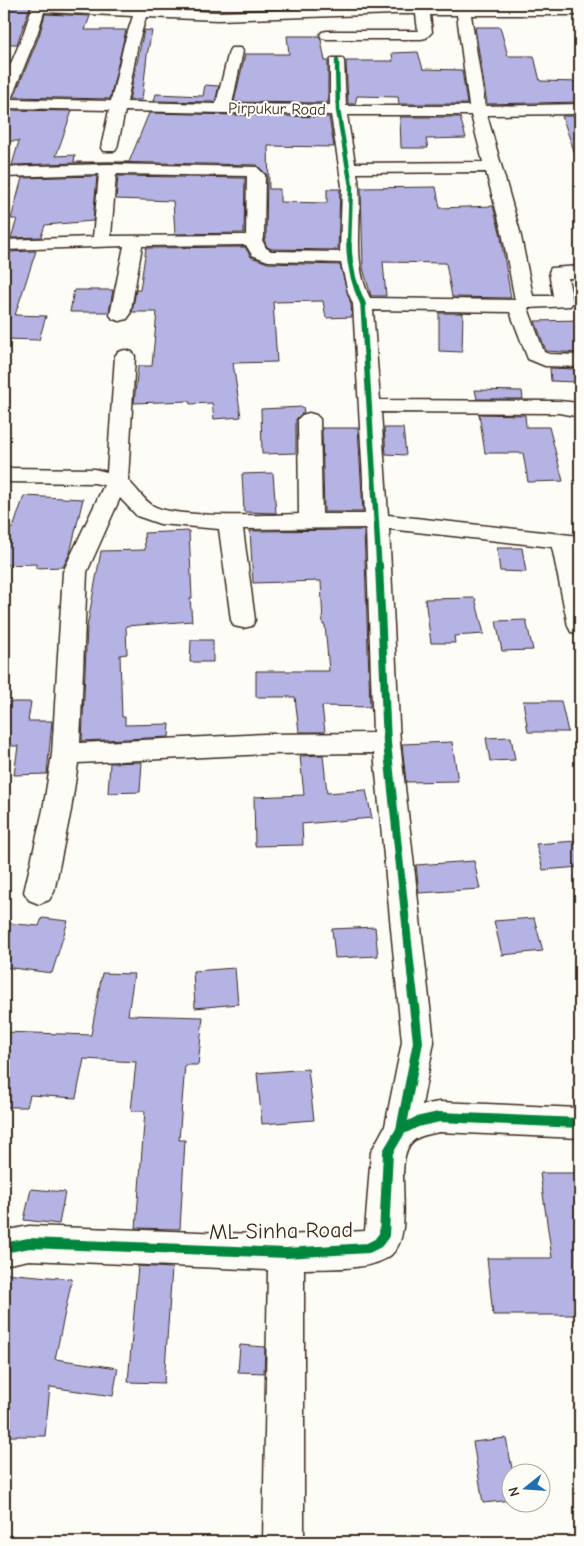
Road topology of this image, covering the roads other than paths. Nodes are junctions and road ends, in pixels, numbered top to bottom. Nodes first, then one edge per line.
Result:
1 (40, 6) edge
2 (117, 7) edge
3 (396, 7) edge
4 (323, 8) edge
5 (423, 11) junction
6 (580, 11) edge
7 (141, 12) junction
8 (462, 12) junction
9 (327, 35) dead end
10 (236, 51) dead end
11 (337, 61) dead end
12 (4, 97) edge
13 (4, 103) edge
14 (117, 107) junction
15 (223, 108) junction
16 (580, 109) edge
17 (338, 110) junction
18 (478, 112) junction
19 (109, 148) dead end
20 (494, 167) junction
21 (348, 168) junction
22 (108, 169) junction
23 (4, 172) edge
24 (253, 240) junction
25 (102, 242) junction
26 (134, 242) junction
27 (4, 245) edge
28 (349, 258) junction
29 (580, 272) edge
30 (363, 304) junction
31 (521, 304) junction
32 (120, 315) dead end
33 (124, 356) dead end
34 (580, 361) edge
35 (369, 406) junction
36 (580, 411) edge
37 (309, 419) dead end
38 (4, 476) edge
39 (117, 481) junction
40 (311, 521) junction
41 (377, 521) junction
42 (230, 522) junction
43 (571, 542) edge
44 (243, 620) dead end
45 (580, 626) edge
46 (387, 742) junction
47 (66, 754) junction
48 (39, 892) dead end
49 (580, 1124) edge
50 (401, 1130) junction
51 (4, 1248) edge
52 (286, 1253) junction
53 (284, 1542) edge

1 - 2 street
1 - 12 street
2 - 7 street
3 - 4 street
3 - 5 street
4 - 7 street
5 - 8 street
5 - 9 street
6 - 8 street
7 - 14 street
8 - 18 street
10 - 15 street
11 - 17 street, ML Sinha Road
13 - 14 street, Pirpukur Road
14 - 15 street, Pirpukur Road
14 - 19 street
15 - 17 street, Pirpukur Road
16 - 18 street, Pirpukur Road
17 - 18 street, Pirpukur Road
17 - 21 street, ML Sinha Road
18 - 20 street
20 - 21 street
20 - 31 street
21 - 28 street, ML Sinha Road
22 - 23 street
22 - 24 street
22 - 25 street
24 - 26 street
24 - 28 street
25 - 26 street
25 - 27 street
26 - 32 street
28 - 30 street, ML Sinha Road
29 - 31 street
30 - 31 street
30 - 35 street, ML Sinha Road
31 - 34 street
33 - 39 street
35 - 36 street
35 - 41 street, ML Sinha Road
37 - 40 street
38 - 39 street
39 - 42 street
39 - 47 street
40 - 41 street
40 - 42 street
41 - 43 street
41 - 46 street, ML Sinha Road
42 - 44 street
43 - 45 street
46 - 47 street
46 - 50 street, ML Sinha Road
47 - 48 street
49 - 50 street
50 - 52 street, ML Sinha Road
51 - 52 street, ML Sinha Road
52 - 53 street

